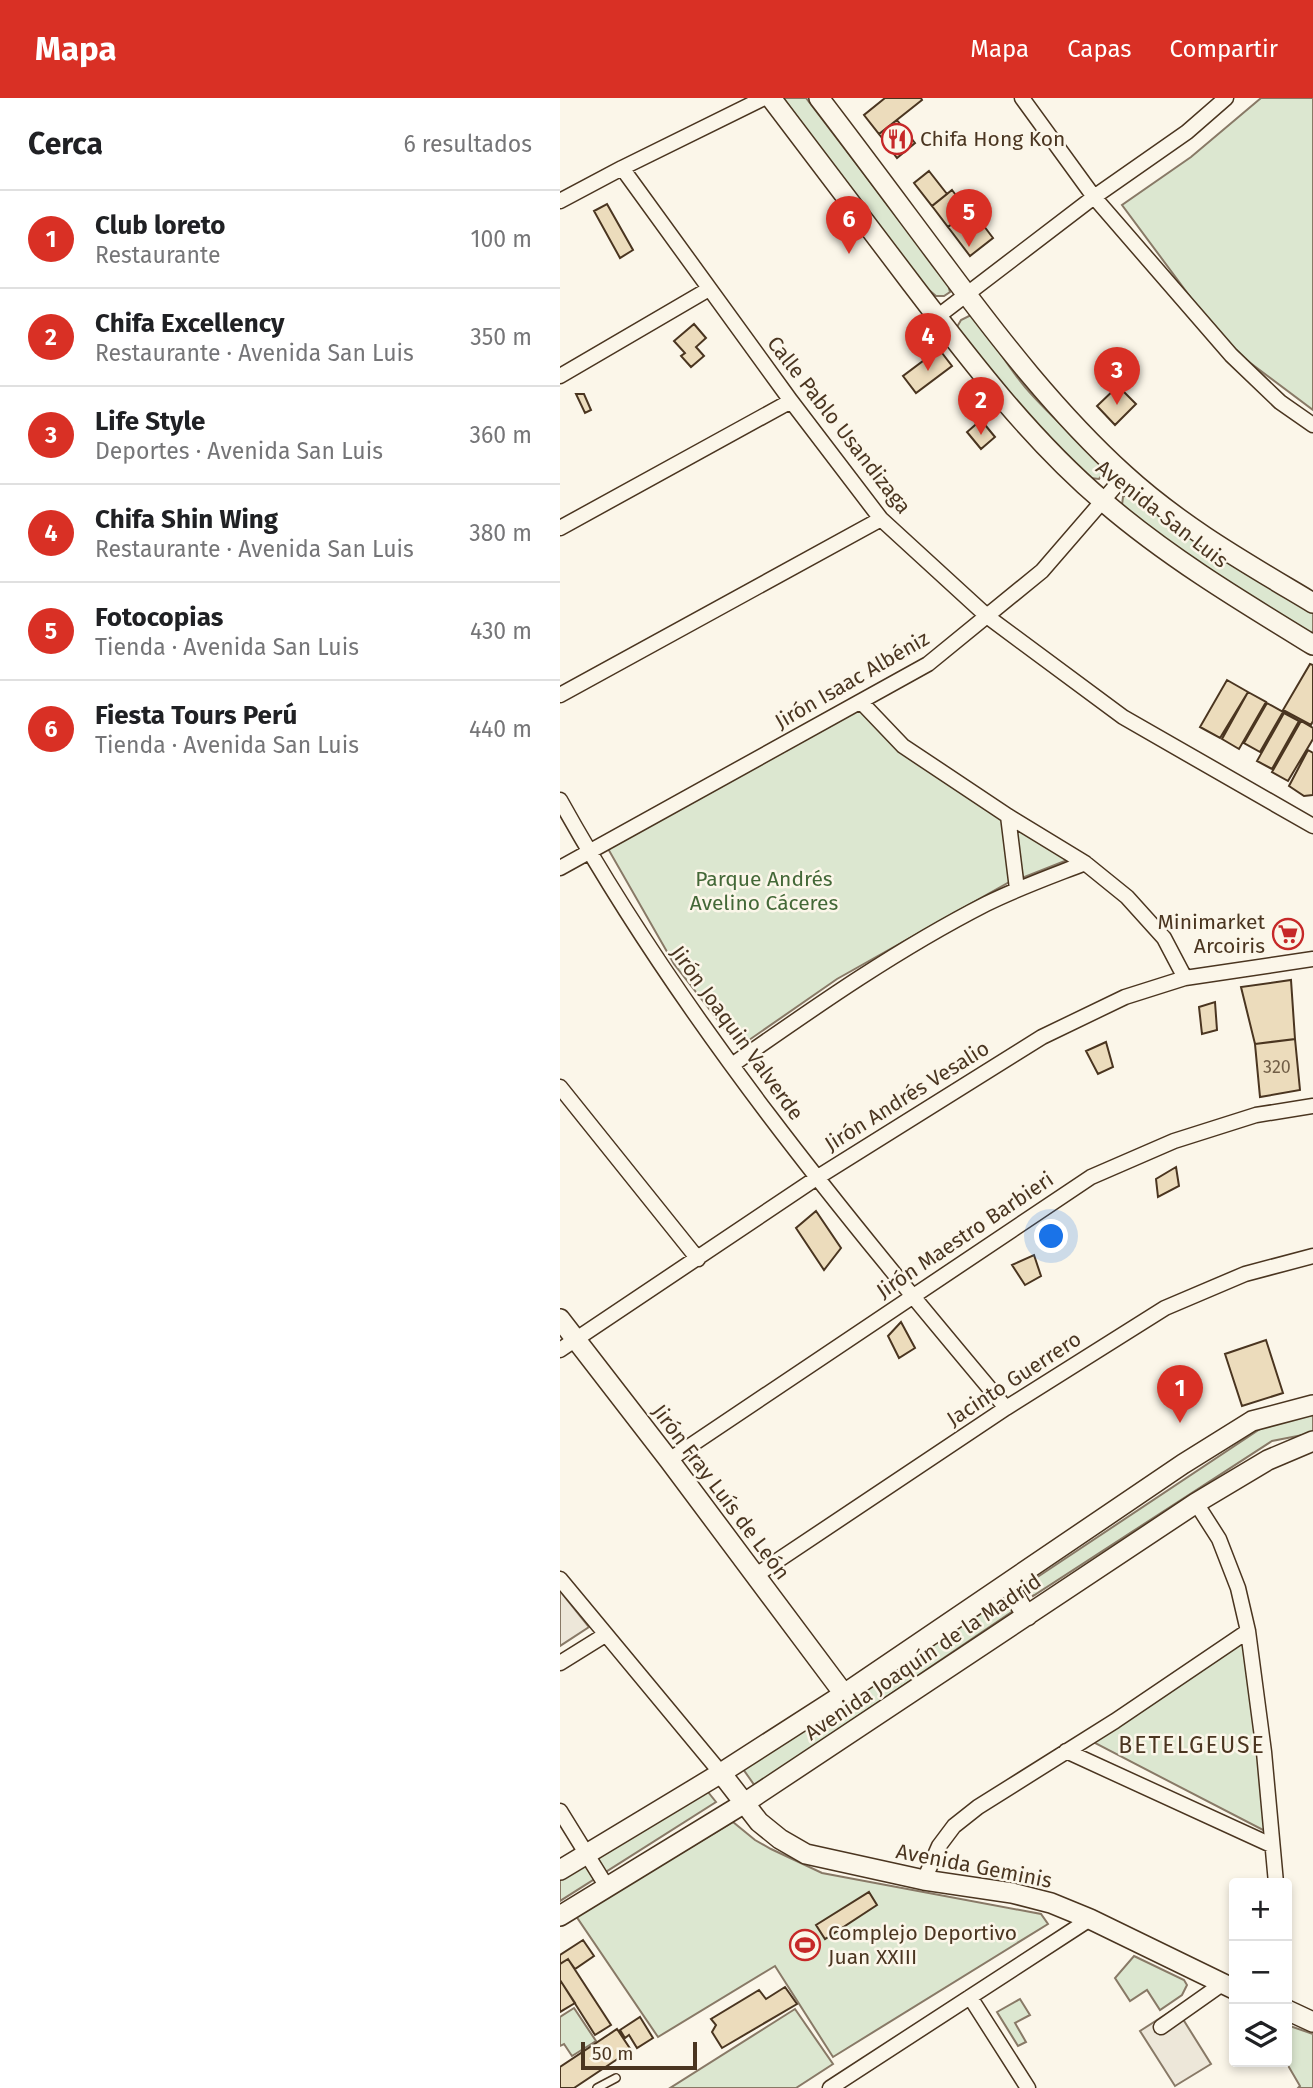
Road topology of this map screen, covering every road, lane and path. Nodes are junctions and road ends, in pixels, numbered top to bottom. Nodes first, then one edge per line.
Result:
1 (764, 98) edge
2 (771, 98) edge
3 (819, 98) edge
4 (1022, 98) edge
5 (1226, 98) edge
6 (622, 168) junction
7 (1094, 197) junction
8 (560, 201) edge
9 (709, 289) junction
10 (966, 294) junction
11 (937, 317) junction
12 (560, 376) edge
13 (791, 401) junction
14 (1313, 425) edge
15 (1125, 475) junction
16 (1103, 501) junction
17 (881, 519) junction
18 (560, 528) edge
19 (1313, 603) edge
20 (988, 617) junction
21 (1313, 645) edge
22 (560, 695) edge
23 (861, 702) junction
24 (560, 800) edge
25 (1007, 817) junction
26 (1313, 826) edge
27 (589, 852) junction
28 (1085, 863) junction
29 (560, 868) edge
30 (1017, 889) junction
31 (1313, 959) edge
32 (1185, 978) junction
33 (732, 1065) junction
34 (560, 1087) edge
35 (1313, 1106) edge
36 (818, 1177) junction
37 (1313, 1256) edge
38 (698, 1259) junction
39 (911, 1295) junction
40 (560, 1319) edge
41 (577, 1339) junction
42 (560, 1350) edge
43 (1313, 1405) edge
44 (1006, 1408) junction
45 (1313, 1441) edge
46 (669, 1460) junction
47 (1196, 1503) junction
48 (756, 1575) junction
49 (560, 1579) edge
50 (1007, 1584) junction
51 (1027, 1616) junction
52 (1248, 1631) junction
53 (604, 1635) junction
54 (560, 1663) edge
55 (844, 1694) junction
56 (1066, 1751) junction
57 (721, 1773) junction
58 (743, 1804) junction
59 (560, 1811) edge
60 (1271, 1845) junction
61 (586, 1853) junction
62 (560, 1870) edge
63 (1275, 1878) edge
64 (924, 1880) junction
65 (607, 1888) junction
66 (560, 1916) edge
67 (1090, 1919) junction
68 (1228, 1987) edge
69 (970, 1997) junction
70 (1292, 2012) edge
71 (1313, 2022) edge
72 (1161, 2027) dead end
73 (616, 2078) dead end
74 (597, 2088) edge
75 (830, 2088) edge
76 (1028, 2088) edge

1 - 6 street
2 - 11 street, Avenida San Luis
3 - 10 street, Avenida San Luis
4 - 7 street
5 - 7 street
6 - 8 street
6 - 9 street, Calle Pablo Usandizaga
7 - 10 street
7 - 14 street
9 - 12 street
9 - 13 street, Calle Pablo Usandizaga
10 - 11 street
10 - 15 street, Avenida San Luis
11 - 16 street, Avenida San Luis
13 - 17 street, Calle Pablo Usandizaga
13 - 18 street
15 - 16 street, Jirón Isaac Albéniz
15 - 19 street, Avenida San Luis
16 - 20 street, Jirón Isaac Albéniz
16 - 21 street, Avenida San Luis
17 - 20 street, Calle Pablo Usandizaga
17 - 22 street
20 - 23 street, Jirón Isaac Albéniz
20 - 26 street, Calle Pablo Usandizaga
23 - 25 street
23 - 27 street, Jirón Isaac Albéniz
24 - 27 street, Jirón Joaquin Valverde
25 - 28 street
25 - 30 street
27 - 29 street, Jirón Isaac Albéniz
27 - 33 street, Jirón Joaquin Valverde
28 - 30 street
28 - 32 street
30 - 33 street
31 - 32 street, Jirón Andrés Vesalio
32 - 36 street, Jirón Andrés Vesalio
33 - 36 street, Jirón Joaquin Valverde
34 - 38 street
35 - 39 street, Jirón Maestro Barbieri
36 - 38 street, Jirón Andrés Vesalio
36 - 39 street, Jirón Joaquin Valverde
37 - 44 street, Jacinto Guerrero
38 - 41 street, Jirón Andrés Vesalio
39 - 44 street, Jirón Joaquin Valverde
39 - 46 street, Jirón Maestro Barbieri
40 - 41 street, Jirón Fray Luís de León
41 - 42 street, Jirón Andrés Vesalio
41 - 46 street, Jirón Fray Luís de León
43 - 50 street, Avenida Joaquín de la Madrid
44 - 48 street, Jacinto Guerrero
45 - 47 street, Avenida Joaquín de la Madrid
46 - 48 street, Jirón Fray Luís de León
47 - 51 street, Avenida Joaquín de la Madrid
47 - 52 street
48 - 55 street, Jirón Fray Luís de León
49 - 53 street
50 - 51 street
50 - 55 street, Avenida Joaquín de la Madrid
51 - 58 street, Avenida Joaquín de la Madrid
52 - 56 street
52 - 60 street
53 - 54 street
53 - 57 street
55 - 57 street, Avenida Joaquín de la Madrid
56 - 60 street
56 - 64 street
57 - 58 street, Avenida Geminis
57 - 61 street, Avenida Joaquín de la Madrid
58 - 64 street, Avenida Geminis
58 - 65 street, Avenida Joaquín de la Madrid
59 - 61 street
60 - 63 street
61 - 62 street, Avenida Joaquín de la Madrid
61 - 65 street
64 - 67 street, Avenida Geminis
65 - 66 street, Avenida Joaquín de la Madrid
67 - 68 street, Avenida Geminis
67 - 69 street
68 - 72 street
69 - 75 street
69 - 76 street
70 - 71 street
73 - 74 lane

